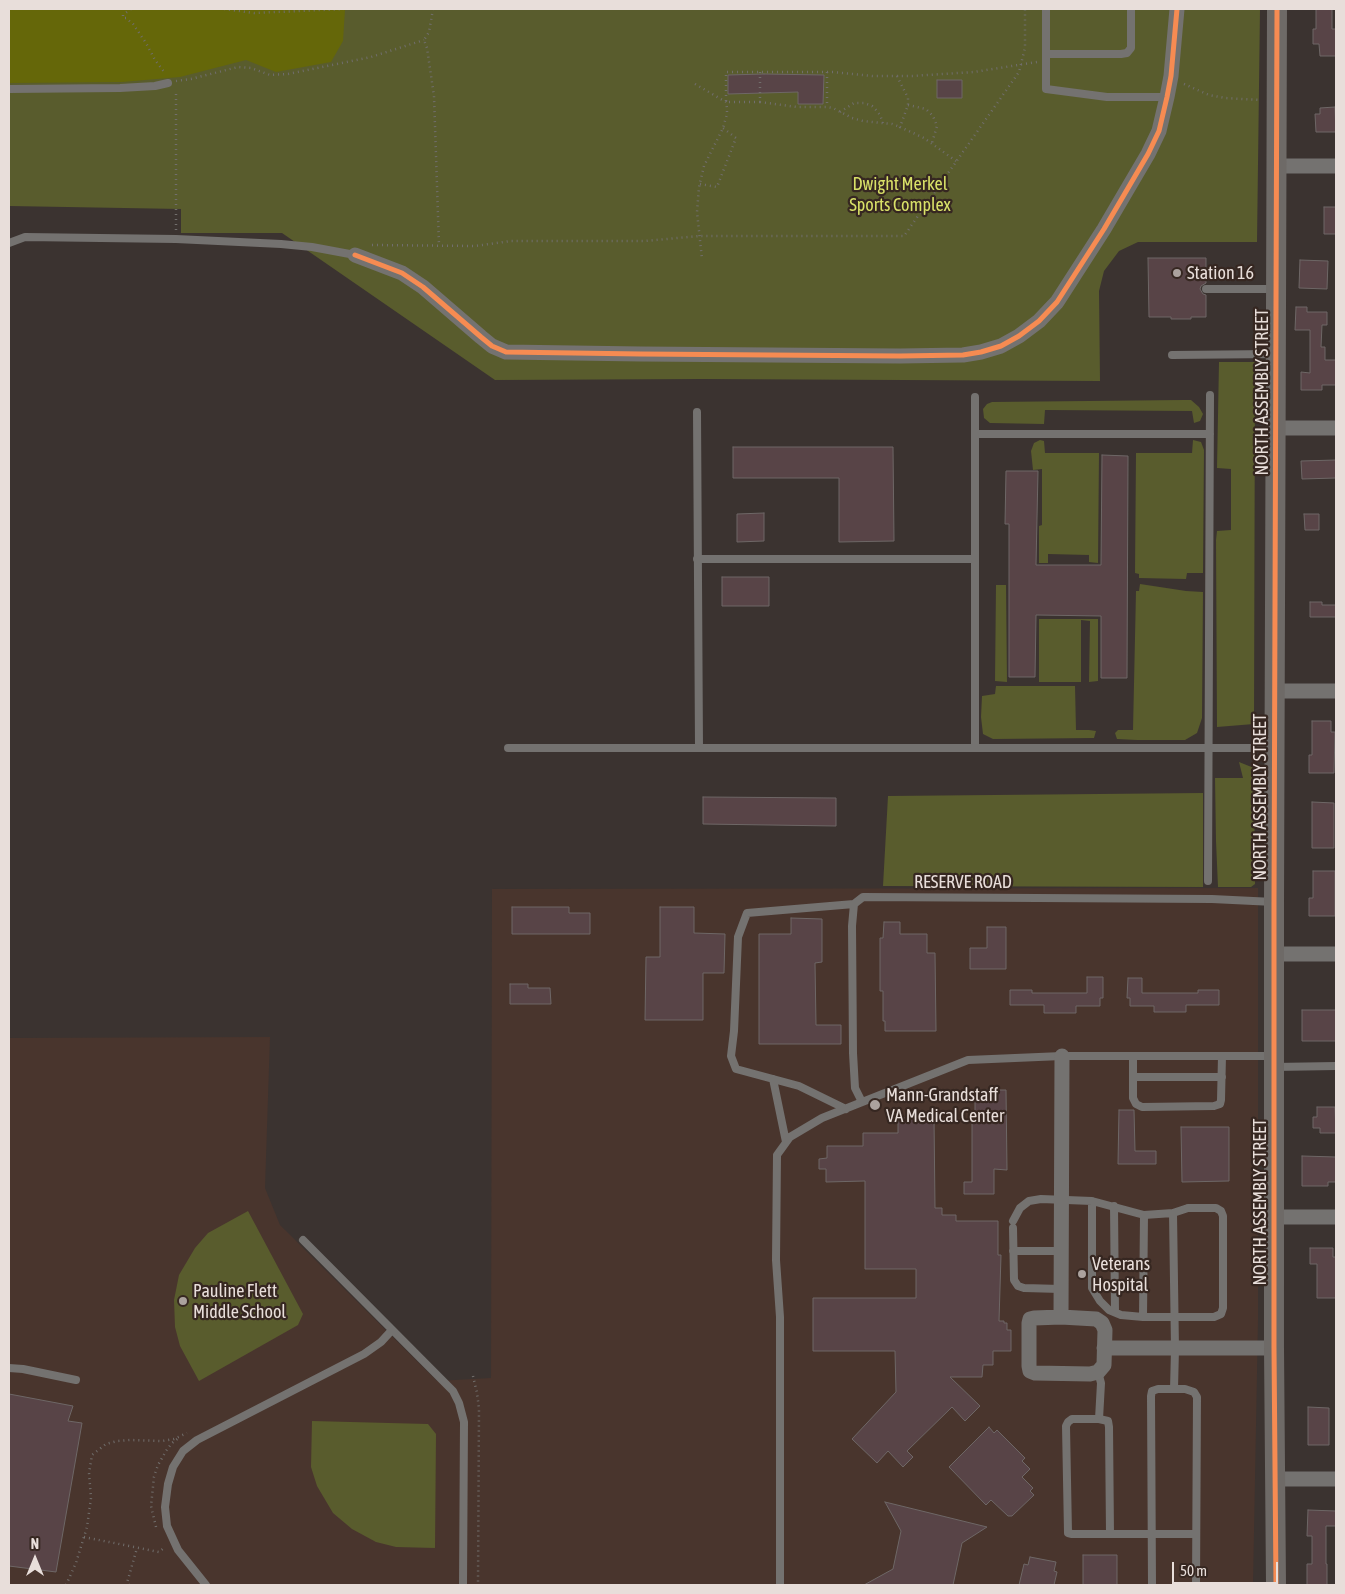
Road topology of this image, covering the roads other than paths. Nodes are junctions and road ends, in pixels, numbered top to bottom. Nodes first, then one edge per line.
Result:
1 (1046, 9) edge
2 (1131, 9) edge
3 (1177, 9) edge
4 (1277, 9) edge
5 (1046, 58) junction
6 (172, 82) road end
7 (9, 89) edge
8 (1169, 90) junction
9 (1277, 166) junction
10 (1336, 166) edge
11 (9, 243) edge
12 (360, 249) joint
13 (1206, 289) dead end
14 (1276, 289) junction
15 (1276, 354) junction
16 (1172, 355) dead end
17 (1210, 396) dead end
18 (975, 397) dead end
19 (697, 412) dead end
20 (1276, 428) junction
21 (1336, 428) edge
22 (975, 434) junction
23 (1210, 434) junction
24 (697, 559) junction
25 (975, 559) junction
26 (1274, 691) junction
27 (1336, 691) edge
28 (508, 748) dead end
29 (698, 748) junction
30 (974, 748) junction
31 (1274, 748) junction
32 (1209, 749) junction
33 (1208, 881) dead end
34 (1274, 902) junction
35 (854, 904) junction
36 (1274, 954) junction
37 (1336, 954) edge
38 (1062, 1056) junction
39 (1133, 1056) junction
40 (1222, 1056) junction
41 (1274, 1061) junction
42 (1336, 1066) edge
43 (1133, 1077) junction
44 (1222, 1077) junction
45 (773, 1079) junction
46 (862, 1102) junction
47 (846, 1109) junction
48 (786, 1142) junction
49 (1062, 1200) junction
50 (1092, 1201) junction
51 (1114, 1206) junction
52 (1173, 1213) junction
53 (1144, 1215) junction
54 (1274, 1217) junction
55 (1336, 1217) edge
56 (303, 1240) dead end
57 (1013, 1251) junction
58 (1062, 1251) junction
59 (1061, 1289) junction
60 (1115, 1312) junction
61 (1061, 1317) junction
62 (1143, 1317) junction
63 (1175, 1317) junction
64 (392, 1330) junction
65 (1104, 1348) junction
66 (1274, 1348) junction
67 (1175, 1349) junction
68 (9, 1368) edge
69 (1098, 1372) junction
70 (76, 1380) dead end
71 (1174, 1389) junction
72 (1099, 1419) junction
73 (1275, 1479) junction
74 (1336, 1479) edge
75 (1110, 1534) junction
76 (1152, 1534) junction
77 (1196, 1534) junction
78 (206, 1585) edge
79 (463, 1585) edge
80 (780, 1585) edge
81 (1152, 1585) edge
82 (1196, 1585) edge
83 (1276, 1585) edge

1 - 5 lane
2 - 5 lane
3 - 8 street
4 - 9 main road, NORTH ASSEMBLY STREET
5 - 8 lane
6 - 7 lane
8 - 12 street
9 - 10 street
9 - 14 main road, NORTH ASSEMBLY STREET
11 - 12 lane
13 - 14 lane
14 - 15 main road, NORTH ASSEMBLY STREET
15 - 16 lane
15 - 20 main road, NORTH ASSEMBLY STREET
17 - 23 lane
18 - 22 lane
19 - 24 lane
20 - 21 street
20 - 26 main road, NORTH ASSEMBLY STREET
22 - 23 lane
22 - 25 lane
23 - 32 lane
24 - 25 lane
24 - 29 lane
25 - 30 lane
26 - 27 street
26 - 31 main road, NORTH ASSEMBLY STREET
28 - 29 lane
29 - 30 lane
30 - 32 lane
31 - 32 lane
31 - 34 main road, NORTH ASSEMBLY STREET
32 - 33 lane
34 - 35 lane, RESERVE ROAD
34 - 36 main road, NORTH ASSEMBLY STREET
35 - 45 lane, RESERVE ROAD
35 - 46 lane
36 - 37 street
36 - 41 main road, NORTH ASSEMBLY STREET
38 - 39 lane
38 - 46 lane
38 - 49 street
39 - 40 lane
39 - 43 lane
40 - 41 lane
40 - 44 lane
41 - 42 lane
41 - 54 main road, NORTH ASSEMBLY STREET
43 - 44 lane
43 - 44 lane
45 - 47 lane
45 - 48 lane
46 - 47 lane
47 - 48 lane
48 - 80 lane
49 - 50 lane
49 - 57 lane
49 - 58 street
50 - 51 lane
50 - 60 lane
51 - 53 lane
51 - 60 lane
52 - 53 lane
52 - 63 lane
52 - 63 lane
53 - 62 lane
54 - 55 street
54 - 66 main road, NORTH ASSEMBLY STREET
56 - 64 lane
57 - 58 lane
57 - 59 lane
58 - 59 street
59 - 61 street
60 - 62 lane
61 - 65 street
61 - 69 street
62 - 63 lane
63 - 67 lane
64 - 78 lane
64 - 79 lane
65 - 67 street
65 - 69 street
66 - 67 street
66 - 73 main road, NORTH ASSEMBLY STREET
67 - 71 lane
68 - 70 lane
69 - 72 lane
71 - 76 lane
71 - 77 lane
72 - 75 lane
72 - 75 lane
73 - 74 street
73 - 83 main road, NORTH ASSEMBLY STREET
75 - 76 lane
76 - 77 lane
76 - 81 lane
77 - 82 lane

